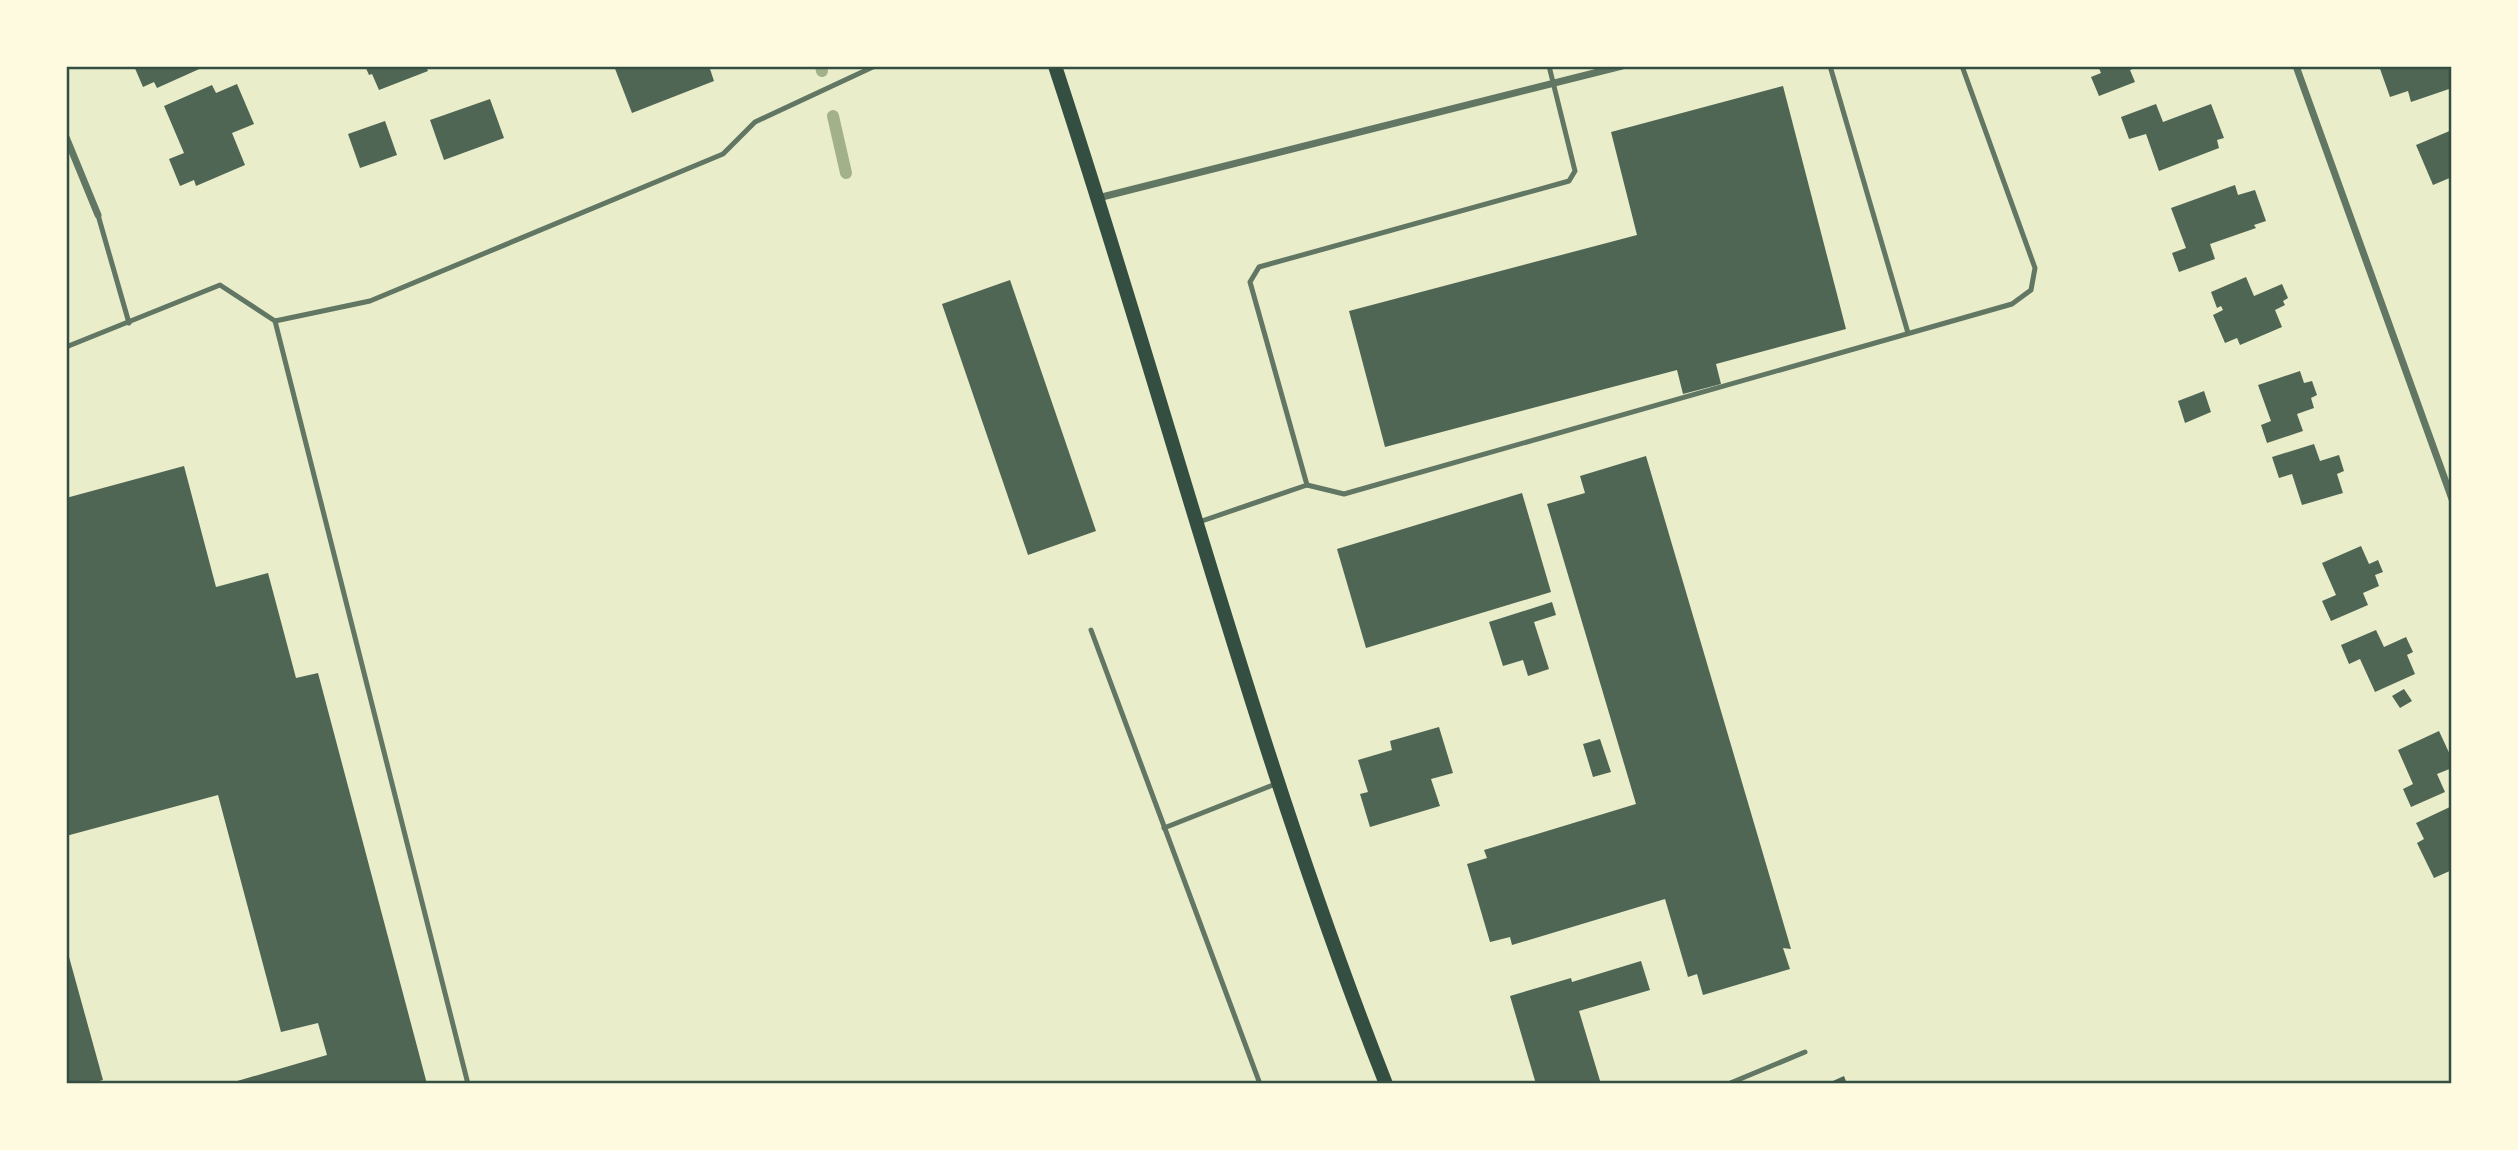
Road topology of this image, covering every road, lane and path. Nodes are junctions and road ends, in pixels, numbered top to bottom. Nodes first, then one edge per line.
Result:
1 (875, 66) edge
2 (1055, 66) edge
3 (1549, 66) edge
4 (1622, 66) edge
5 (1830, 66) edge
6 (1962, 66) edge
7 (2296, 66) edge
8 (1554, 84) junction
9 (66, 137) edge
10 (1098, 198) junction
11 (98, 215) joint
12 (275, 321) junction
13 (129, 323) junction
14 (1908, 333) junction
15 (66, 347) edge
16 (1307, 485) junction
17 (2452, 499) edge
18 (1196, 523) junction
19 (1091, 630) dead end
20 (1278, 783) junction
21 (1164, 828) junction
22 (1805, 1052) dead end
23 (468, 1083) edge
24 (1260, 1083) edge
25 (1386, 1083) edge
26 (1728, 1083) edge

1 - 12 lane
2 - 10 main road
3 - 8 lane
4 - 8 street
5 - 14 lane
6 - 14 lane
7 - 17 street
8 - 10 street
8 - 16 lane
9 - 11 street
10 - 18 main road
11 - 13 lane
12 - 13 lane
12 - 23 lane
13 - 15 lane
14 - 16 lane
16 - 18 lane
18 - 20 main road
19 - 21 lane
20 - 21 lane
20 - 25 main road
21 - 24 lane
22 - 26 lane

